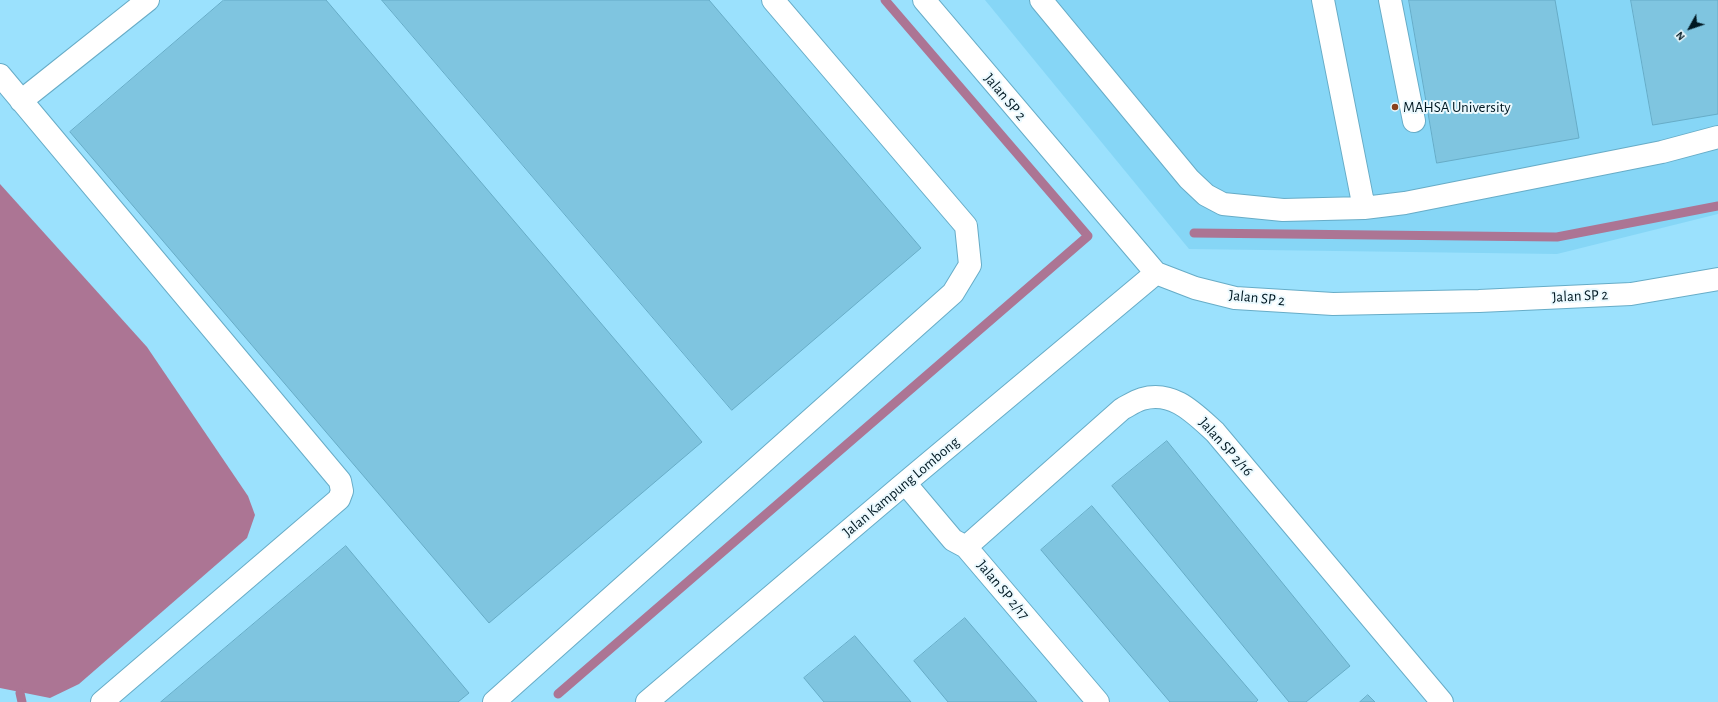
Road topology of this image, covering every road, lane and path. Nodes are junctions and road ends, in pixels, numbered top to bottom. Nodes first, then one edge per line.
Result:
1 (148, 0) edge
2 (773, 0) edge
3 (924, 0) edge
4 (1041, 0) edge
5 (1323, 0) edge
6 (1390, 0) edge
7 (0, 75) edge
8 (21, 101) junction
9 (1414, 121) dead end
10 (1718, 137) edge
11 (1364, 208) junction
12 (1156, 273) junction
13 (1718, 279) edge
14 (905, 483) junction
15 (966, 547) junction
16 (102, 702) edge
17 (494, 702) edge
18 (647, 702) edge
19 (1098, 702) edge
20 (1442, 702) edge

1 - 8 street
2 - 17 street
3 - 12 street, Jalan SP 2
4 - 11 street
5 - 11 street
6 - 9 street
7 - 8 street
8 - 16 street
10 - 11 street
12 - 13 street, Jalan SP 2
12 - 14 street, Jalan Kampung Lombong
14 - 15 street, Jalan SP 2/17
14 - 18 street, Jalan Kampung Lombong
15 - 19 street, Jalan SP 2/17
15 - 20 street, Jalan SP 2/16

